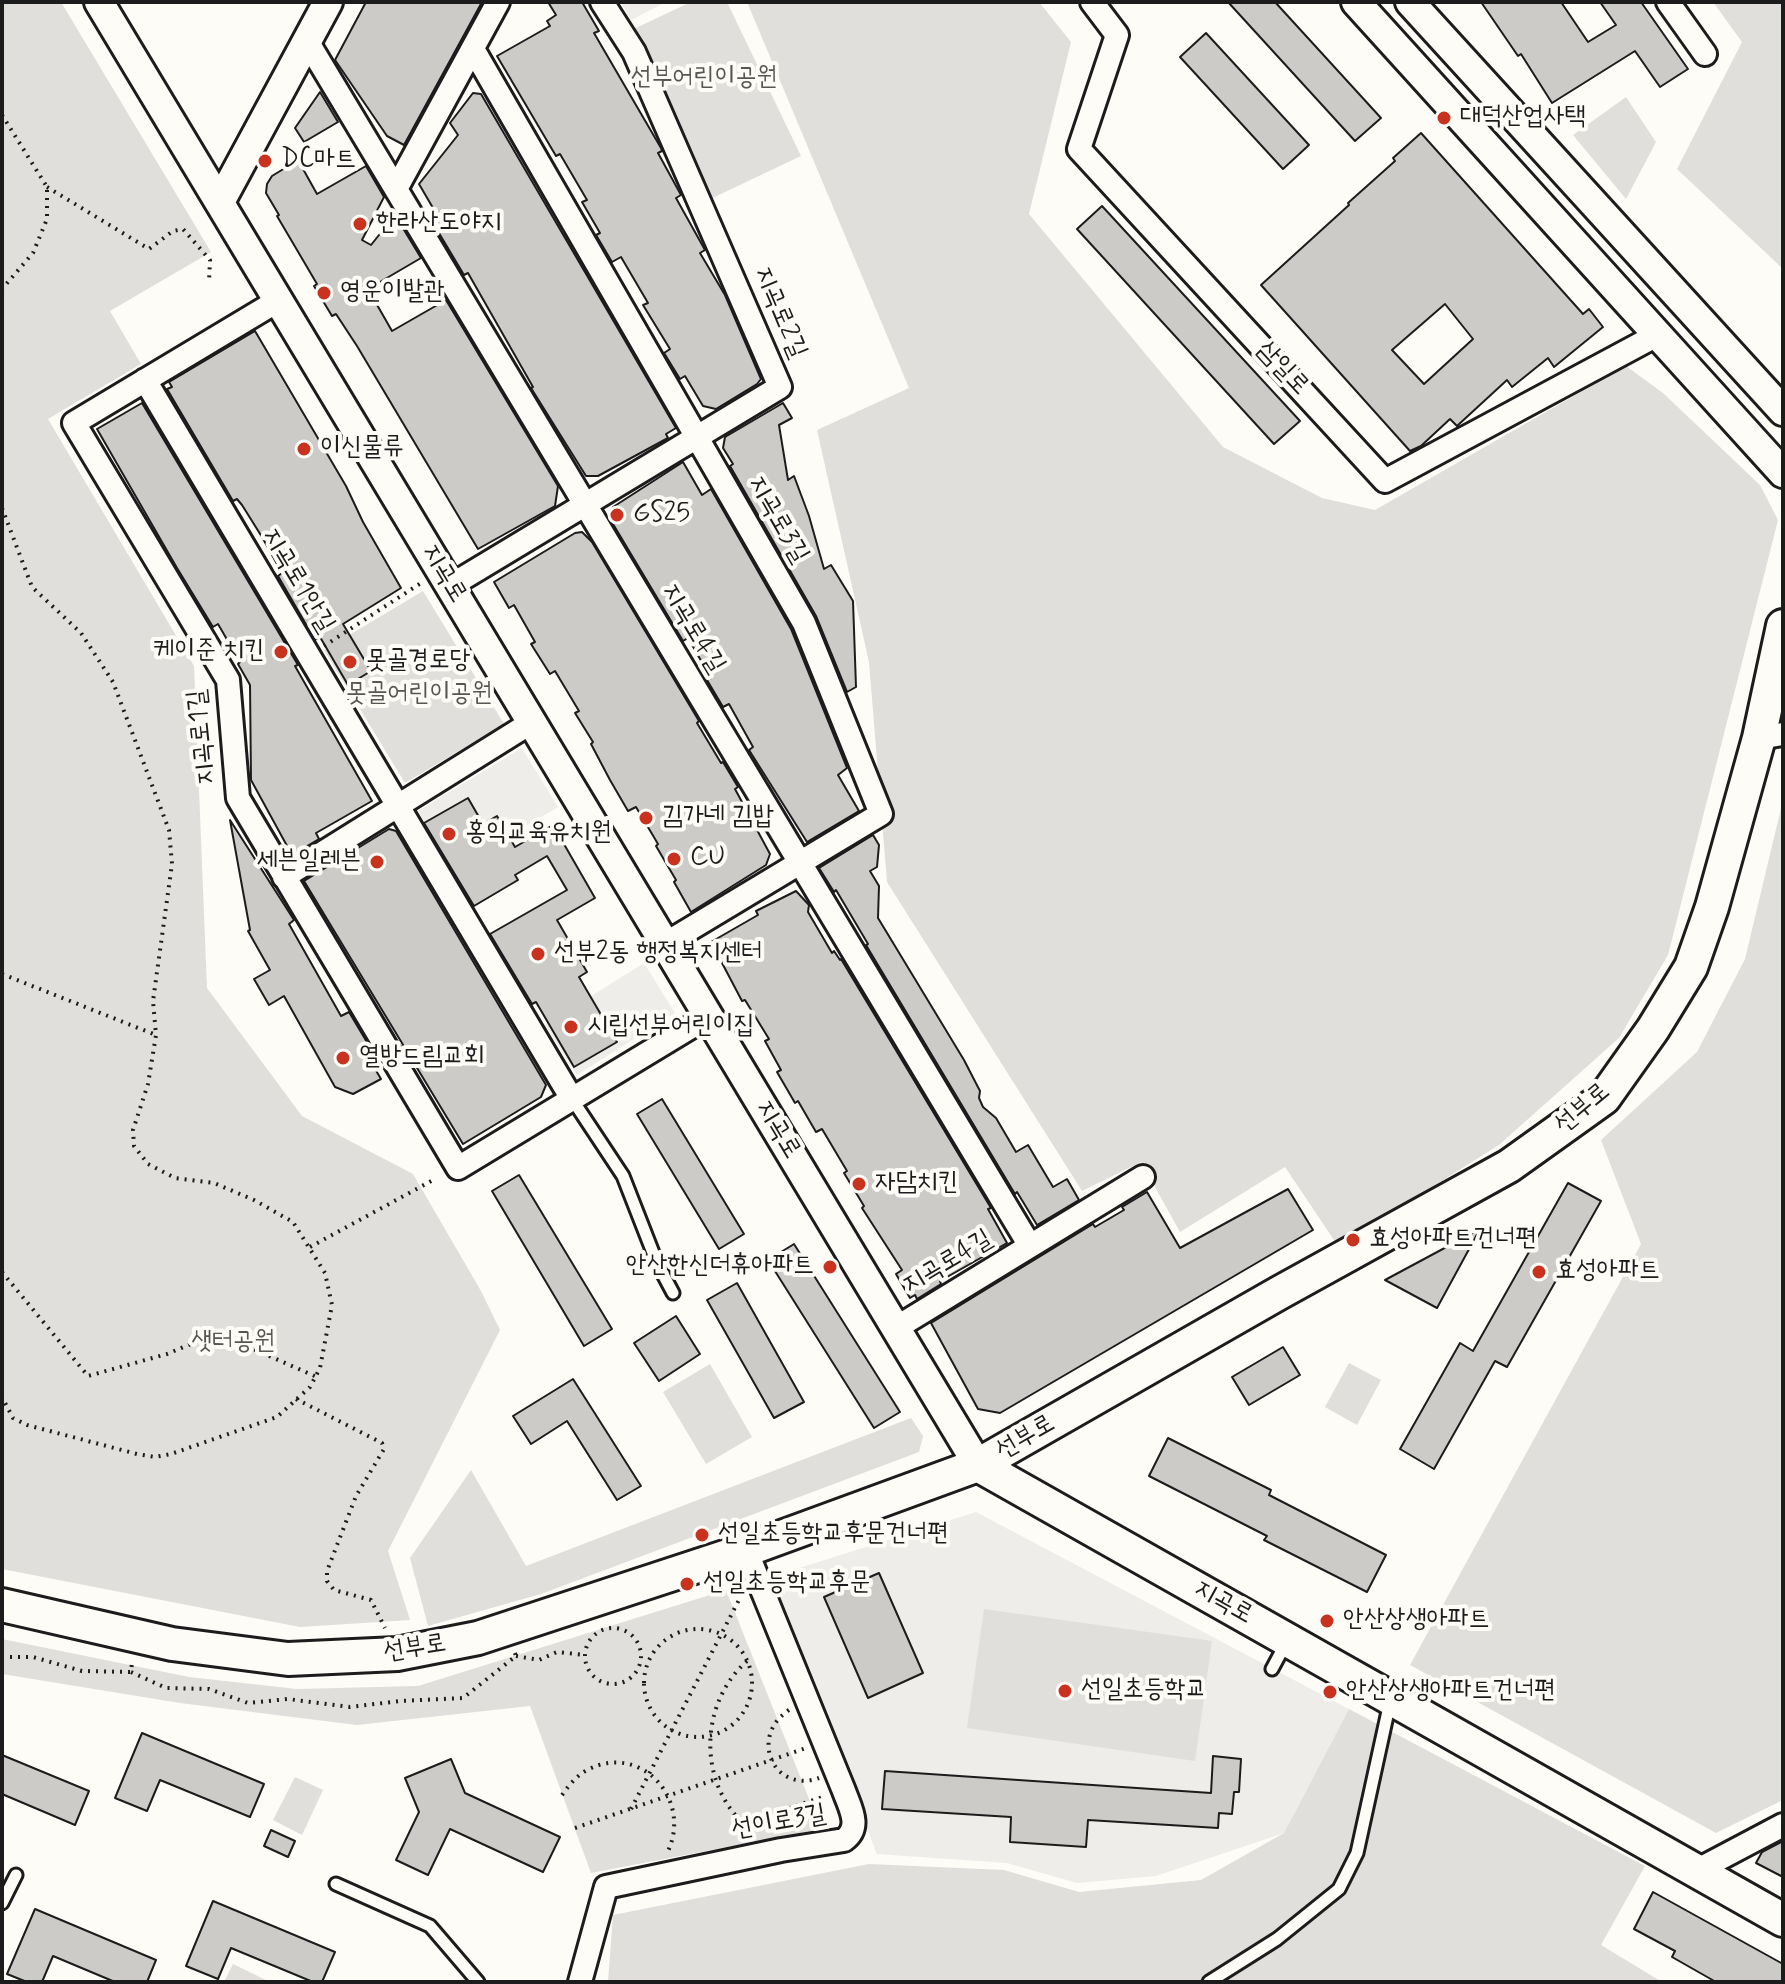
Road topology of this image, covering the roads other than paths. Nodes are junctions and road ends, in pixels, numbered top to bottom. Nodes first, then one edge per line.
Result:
1 (99, 2) edge
2 (328, 2) edge
3 (498, 2) edge
4 (602, 2) edge
5 (1092, 2) edge
6 (1356, 2) edge
7 (1410, 2) edge
8 (1668, 2) edge
9 (307, 41) junction
10 (473, 49) junction
11 (1705, 54) dead end
12 (396, 189) junction
13 (220, 202) junction
14 (279, 300) junction
15 (1657, 335) junction
16 (145, 380) junction
17 (1783, 411) edge
18 (697, 437) junction
19 (1783, 473) edge
20 (585, 504) junction
21 (446, 578) junction
22 (1783, 626) edge
23 (532, 722) junction
24 (1771, 736) edge
25 (398, 806) junction
26 (800, 863) junction
27 (284, 877) junction
28 (665, 944) junction
29 (709, 1016) junction
30 (572, 1099) junction
31 (1143, 1177) dead end
32 (1030, 1246) junction
33 (673, 1293) dead end
34 (896, 1328) junction
35 (978, 1465) junction
36 (750, 1561) junction
37 (2, 1605) edge
38 (1287, 1640) junction
39 (1272, 1669) dead end
40 (1391, 1698) junction
41 (1783, 1825) edge
42 (1696, 1871) junction
43 (16, 1875) dead end
44 (336, 1884) dead end
45 (2, 1903) edge
46 (1783, 1920) edge
47 (478, 1982) edge
48 (580, 1982) edge
49 (1209, 1982) edge

1 - 13 street, 지곡로
2 - 9 street
3 - 10 street
4 - 18 street, 지곡로2길
5 - 15 street, 삼일로
6 - 15 street
7 - 17 street
8 - 11 street
9 - 12 street, 지곡로4길
9 - 13 street
10 - 12 street
10 - 18 street, 지곡로3길
12 - 20 street, 지곡로4길
13 - 14 street, 지곡로
14 - 16 street, 지곡로1길
14 - 21 street, 지곡로
15 - 19 street
16 - 25 street, 지곡로1안길
16 - 27 street, 지곡로1길
18 - 20 street, 지곡로2길
18 - 26 street, 지곡로3길
20 - 21 street, 지곡로2길
20 - 26 street, 지곡로4길
21 - 23 street, 지곡로
22 - 24 main road, 선부로
23 - 25 street
23 - 28 street, 지곡로
24 - 35 main road, 선부로
25 - 27 street
25 - 30 street, 지곡로1안길
26 - 28 street, 지곡로3길
26 - 32 street, 지곡로4길
27 - 30 street, 지곡로1길
28 - 29 street, 지곡로
29 - 30 street
29 - 34 street, 지곡로
30 - 33 lane
31 - 32 street, 지곡로4길
32 - 34 street, 지곡로4길
34 - 35 street, 지곡로
35 - 36 main road, 선부로
35 - 38 main road, 지곡로
36 - 37 main road, 선부로
36 - 48 street, 선이로3길
38 - 39 lane
38 - 40 main road, 지곡로
40 - 42 main road, 지곡로
40 - 49 lane
41 - 42 street
42 - 46 main road, 지곡로
43 - 45 lane
44 - 47 lane

